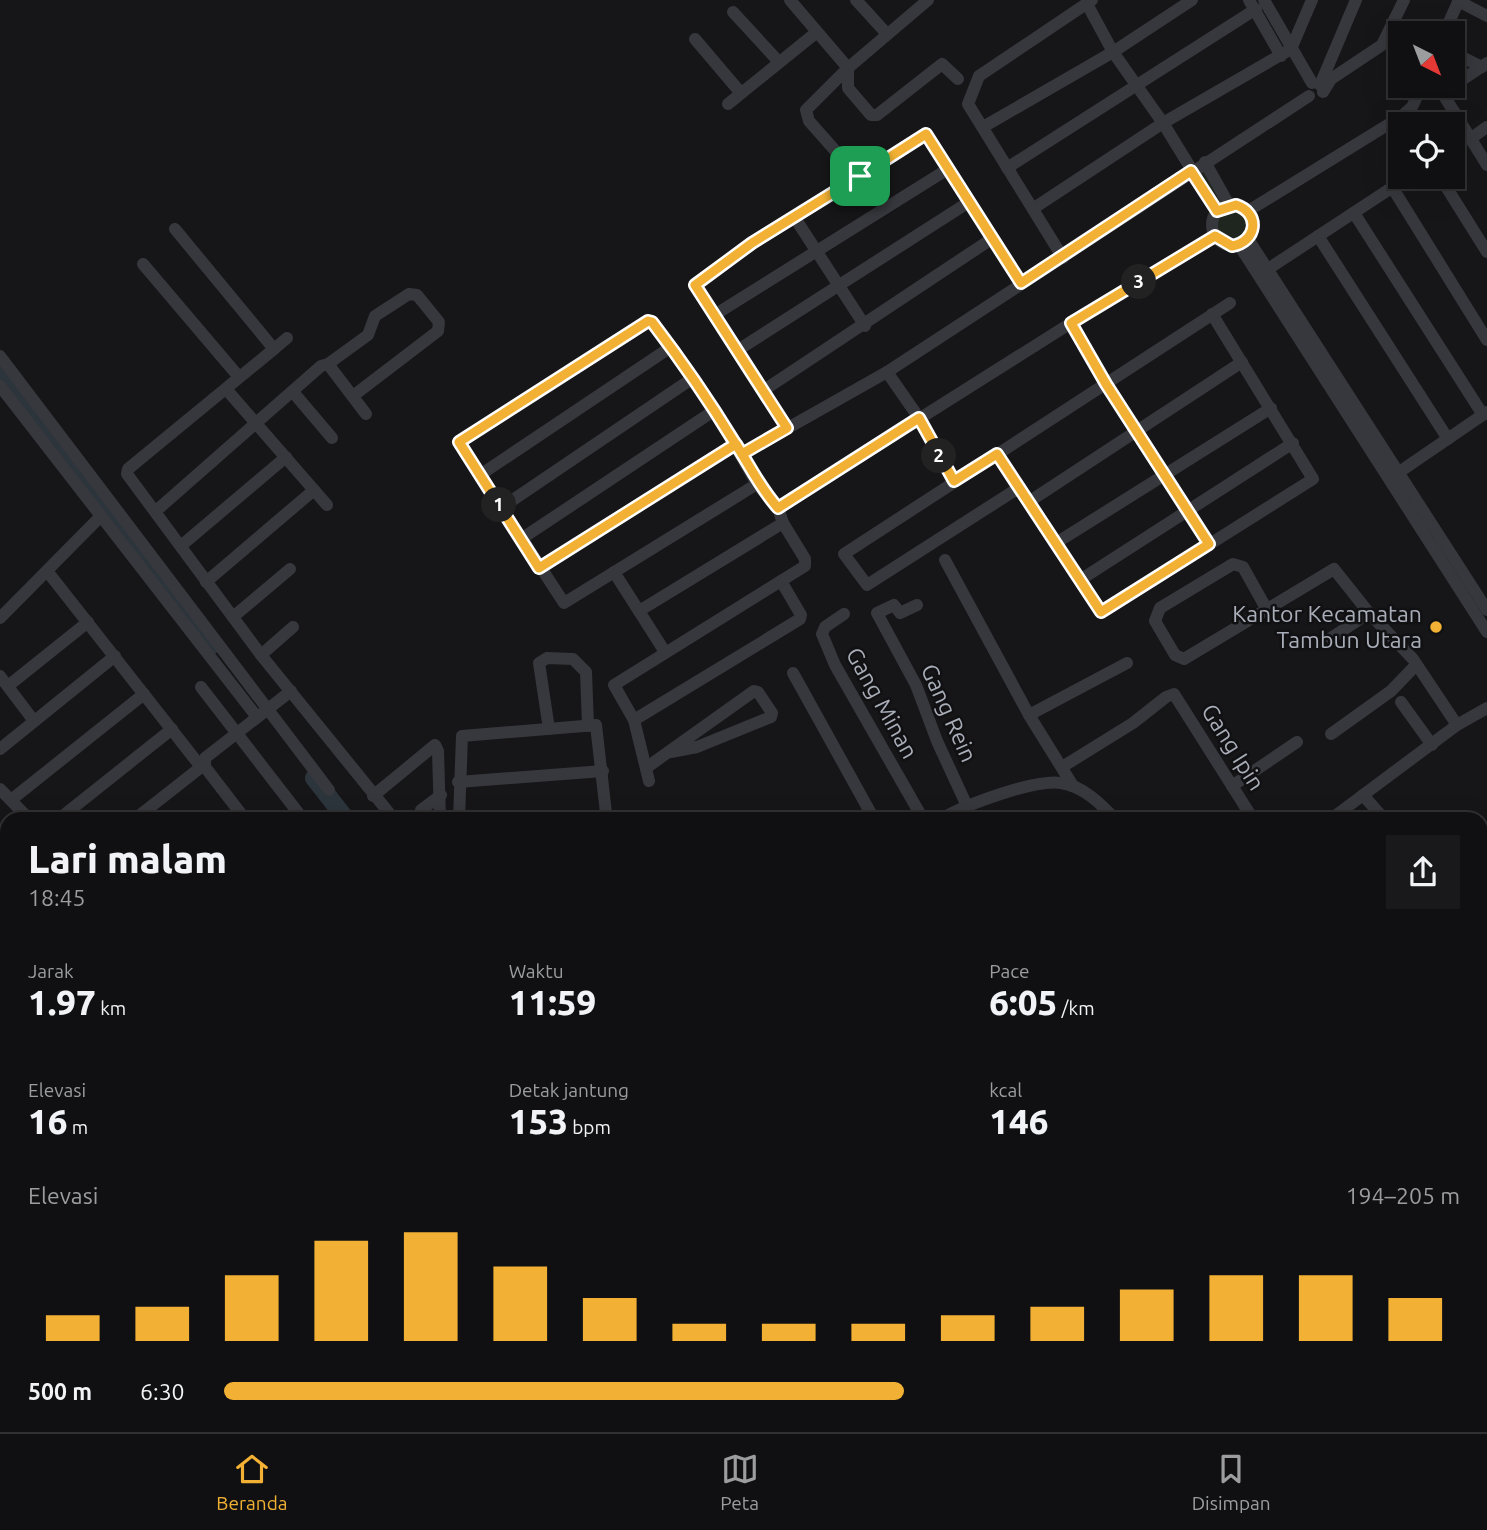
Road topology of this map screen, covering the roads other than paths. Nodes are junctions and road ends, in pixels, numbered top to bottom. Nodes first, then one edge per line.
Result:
1 (790, 0) edge
2 (856, 0) edge
3 (928, 0) edge
4 (1192, 0) edge
5 (1311, 0) edge
6 (1356, 0) edge
7 (1404, 0) edge
8 (1459, 1) edge
9 (1090, 2) edge
10 (1256, 3) edge
11 (733, 12) dead end
12 (1487, 16) edge
13 (1450, 21) edge
14 (817, 32) junction
15 (887, 34) junction
16 (695, 39) dead end
17 (1114, 52) junction
18 (1286, 52) junction
19 (1465, 57) edge
20 (779, 61) junction
21 (1484, 65) edge
22 (848, 68) junction
23 (1465, 76) edge
24 (958, 79) dead end
25 (1138, 85) junction
26 (1316, 89) junction
27 (740, 92) junction
28 (1446, 98) edge
29 (728, 104) dead end
30 (1164, 123) junction
31 (983, 127) junction
32 (1487, 127) edge
33 (1388, 129) edge
34 (1469, 139) junction
35 (1205, 162) junction
36 (847, 164) dead end
37 (1487, 165) edge
38 (1007, 168) junction
39 (948, 169) junction
40 (1191, 171) junction
41 (1389, 189) edge
42 (1393, 189) edge
43 (1448, 189) edge
44 (969, 202) junction
45 (1034, 208) junction
46 (1223, 208) junction
47 (1248, 211) junction
48 (1354, 213) junction
49 (795, 218) junction
50 (175, 229) dead end
51 (1215, 236) junction
52 (1318, 236) junction
53 (993, 237) junction
54 (1243, 242) junction
55 (818, 249) junction
56 (1487, 252) edge
57 (1063, 258) junction
58 (143, 264) dead end
59 (1268, 269) junction
60 (1021, 283) junction
61 (839, 286) junction
62 (1230, 303) dead end
63 (716, 314) junction
64 (1212, 314) junction
65 (1071, 323) junction
66 (865, 326) junction
67 (287, 338) dead end
68 (1487, 340) edge
69 (671, 347) junction
70 (274, 349) junction
71 (738, 351) junction
72 (0, 356) edge
73 (1242, 362) junction
74 (328, 364) junction
75 (1323, 365) junction
76 (887, 372) junction
77 (239, 377) junction
78 (693, 378) junction
79 (1106, 384) junction
80 (0, 386) edge
81 (226, 389) junction
82 (764, 390) junction
83 (293, 391) junction
84 (353, 396) junction
85 (1271, 408) junction
86 (715, 411) junction
87 (1485, 413) edge
88 (366, 414) dead end
89 (919, 418) junction
90 (257, 424) junction
91 (787, 428) junction
92 (1136, 429) junction
93 (332, 438) dead end
94 (1448, 439) junction
95 (1293, 443) junction
96 (739, 449) junction
97 (997, 454) junction
98 (286, 457) junction
99 (480, 475) junction
100 (1165, 475) junction
101 (1394, 476) junction
102 (954, 481) junction
103 (757, 484) junction
104 (1020, 487) junction
105 (314, 489) junction
106 (1030, 501) junction
107 (327, 505) dead end
108 (501, 508) junction
109 (778, 508) junction
110 (157, 510) junction
111 (1188, 511) junction
112 (100, 517) junction
113 (782, 523) junction
114 (521, 539) junction
115 (1056, 543) junction
116 (1209, 544) junction
117 (181, 545) junction
118 (945, 560) dead end
119 (539, 568) junction
120 (290, 569) dead end
121 (47, 570) junction
122 (614, 572) junction
123 (1080, 580) junction
124 (781, 581) junction
125 (206, 582) junction
126 (916, 606) dead end
127 (1266, 608) junction
128 (1487, 610) edge
129 (639, 611) junction
130 (1369, 613) junction
131 (844, 614) dead end
132 (233, 617) junction
133 (0, 618) edge
134 (88, 622) junction
135 (293, 627) dead end
136 (1487, 632) edge
137 (1331, 638) dead end
138 (665, 652) junction
139 (261, 655) junction
140 (115, 656) junction
141 (1127, 663) dead end
142 (1416, 665) junction
143 (793, 673) dead end
144 (4, 681) edge
145 (201, 687) dead end
146 (291, 691) junction
147 (144, 694) junction
148 (1401, 702) dead end
149 (1487, 708) edge
150 (262, 714) junction
151 (1030, 715) junction
152 (634, 720) junction
153 (34, 721) junction
154 (588, 726) junction
155 (1457, 726) junction
156 (172, 729) junction
157 (549, 729) junction
158 (236, 733) junction
159 (1331, 734) dead end
160 (1297, 742) dead end
161 (1432, 745) junction
162 (0, 749) edge
163 (671, 752) junction
164 (203, 765) junction
165 (1062, 768) junction
166 (603, 771) junction
167 (458, 782) junction
168 (1073, 786) junction
169 (1232, 786) junction
170 (0, 789) edge
171 (329, 790) dead end
172 (441, 795) junction
173 (1363, 795) junction
174 (373, 796) junction
175 (10, 800) junction
176 (968, 806) junction
177 (421, 810) dead end
178 (22, 812) edge
179 (69, 812) edge
180 (144, 812) edge
181 (240, 812) edge
182 (298, 812) edge
183 (388, 812) edge
184 (440, 812) edge
185 (459, 812) edge
186 (605, 812) edge
187 (870, 812) edge
188 (919, 812) edge
189 (956, 812) edge
190 (1107, 812) edge
191 (1249, 812) edge
192 (1340, 812) edge
193 (1378, 812) edge

1 - 14 street
2 - 15 street
3 - 15 street
4 - 17 street
5 - 18 street
6 - 26 street
7 - 26 street
8 - 12 street
8 - 13 street
9 - 17 street
9 - 31 street
10 - 18 street
10 - 25 street
11 - 20 street
14 - 20 street
14 - 22 street
15 - 22 street
16 - 27 street
17 - 25 street
17 - 31 street
18 - 26 street
18 - 30 street
19 - 21 street
20 - 27 street
21 - 23 street
22 - 24 street
22 - 36 street
25 - 30 street
25 - 38 street
26 - 35 street
27 - 29 street
28 - 34 street
30 - 40 street
30 - 45 street
31 - 38 street
32 - 34 street
33 - 47 street
34 - 37 street
35 - 40 street
35 - 46 street
38 - 45 street
39 - 44 street
39 - 49 street
39 - 55 street
40 - 46 street
40 - 57 street
41 - 48 street
42 - 68 street
43 - 56 street
44 - 53 street
44 - 61 street
45 - 57 street
46 - 47 street
46 - 51 street
47 - 54 street
48 - 52 street
48 - 87 street
49 - 55 street
49 - 63 street
50 - 70 street
51 - 54 street
51 - 65 street
52 - 59 street
52 - 94 street
53 - 60 street
53 - 66 street
54 - 59 street
54 - 75 street
55 - 61 street
55 - 63 street
57 - 60 street
58 - 77 street
59 - 75 street
60 - 76 street
61 - 66 street
61 - 71 street
62 - 64 street
63 - 71 street
64 - 73 street
64 - 79 street
65 - 79 street
65 - 89 street
66 - 82 street
67 - 70 street
69 - 78 street
69 - 99 street
69 - 99 street
70 - 77 street
71 - 82 street
72 - 150 street
73 - 85 street
73 - 92 street
74 - 83 street
74 - 84 street
74 - 84 street
75 - 101 street
76 - 89 street
76 - 91 street
77 - 81 street
78 - 86 street
78 - 108 street
79 - 92 street
79 - 97 street
80 - 112 street
81 - 90 street
81 - 110 street
82 - 91 street
83 - 90 street
83 - 93 street
84 - 88 street
85 - 95 street
85 - 100 street
86 - 96 street
86 - 114 street
87 - 94 street
89 - 102 street
89 - 109 street
90 - 98 street
90 - 110 street
91 - 96 street
92 - 100 street
92 - 106 street
94 - 101 street
95 - 111 street
95 - 116 street
96 - 103 street
96 - 119 street
97 - 102 street
97 - 104 street
98 - 105 street
98 - 117 street
99 - 108 street
100 - 111 street
100 - 115 street
101 - 128 street
101 - 136 street
102 - 104 street
103 - 109 street
103 - 122 street
104 - 106 street
105 - 107 street
105 - 125 street
106 - 115 street
108 - 114 street
109 - 113 street
110 - 117 street
111 - 116 street
111 - 123 street
112 - 121 street
112 - 150 street
113 - 124 street
113 - 129 street
114 - 119 street
115 - 123 street
116 - 123 street
117 - 125 street
118 - 151 street
119 - 122 street
120 - 132 street
121 - 133 street
121 - 134 street
122 - 129 street
124 - 138 street
124 - 152 street
125 - 132 street
126 - 176 street, Gang Rein
127 - 127 street
127 - 130 street
129 - 138 street
130 - 137 street
130 - 142 street
131 - 188 street, Gang Minan
132 - 139 street
134 - 140 street
134 - 144 street
135 - 139 street
138 - 152 street
139 - 146 street
140 - 147 street
140 - 153 street
141 - 151 street
142 - 155 street
142 - 159 street
143 - 187 street
144 - 153 street
145 - 158 street
146 - 150 street
146 - 174 street
147 - 156 street
147 - 175 street
148 - 161 street
149 - 155 street
150 - 158 street
150 - 171 street
151 - 165 street
152 - 163 street
153 - 162 street
154 - 157 street
154 - 157 street
154 - 166 street
155 - 161 street
156 - 164 street
156 - 179 street
157 - 167 street
158 - 164 street
158 - 182 street
160 - 169 street
161 - 173 street
163 - 163 street
164 - 180 street
164 - 181 street
165 - 168 street
165 - 169 street, Gang Ipin
166 - 167 street
166 - 186 street
167 - 185 street
168 - 176 street
168 - 190 street
169 - 191 street, Gang Ipin
170 - 175 street
172 - 174 street
172 - 177 street
172 - 184 street
173 - 192 street
173 - 193 street
174 - 183 street
175 - 178 street
176 - 189 street

